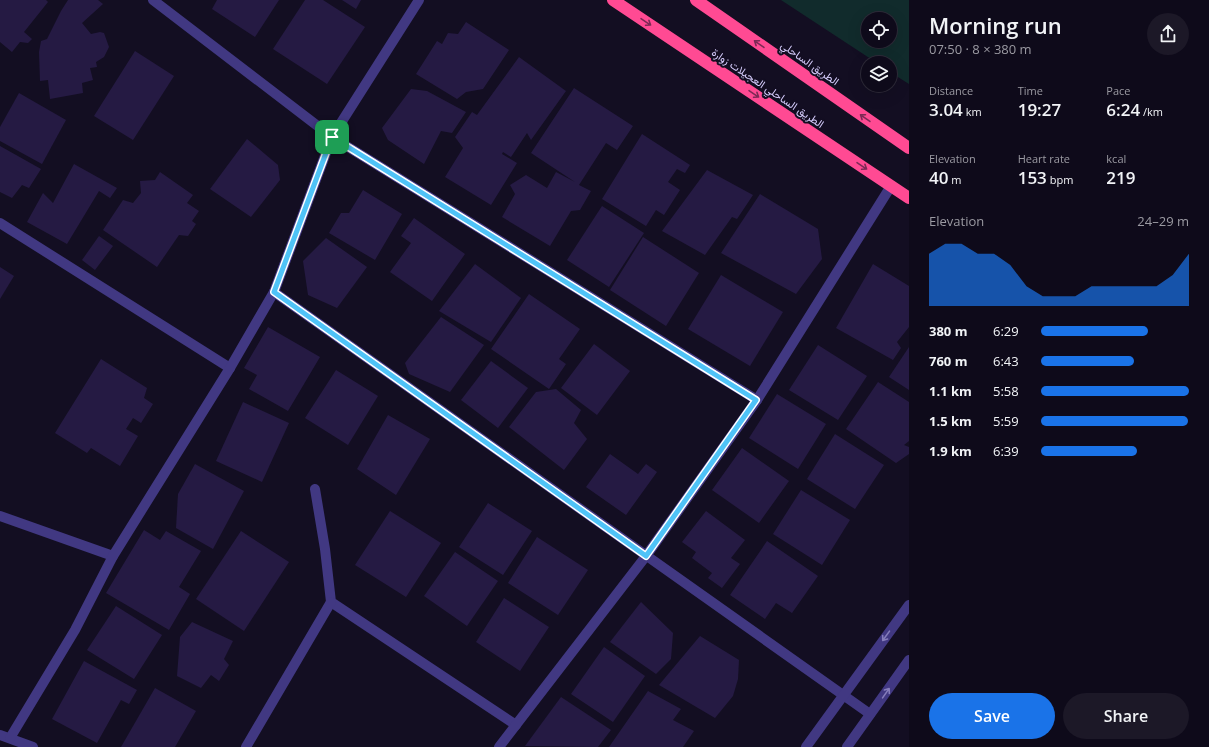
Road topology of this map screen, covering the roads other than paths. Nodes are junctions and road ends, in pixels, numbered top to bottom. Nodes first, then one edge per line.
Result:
1 (153, 0) edge
2 (419, 0) edge
3 (613, 0) edge
4 (696, 0) edge
5 (332, 137) junction
6 (909, 148) edge
7 (891, 186) junction
8 (909, 198) edge
9 (0, 223) edge
10 (274, 292) junction
11 (230, 368) junction
12 (756, 400) junction
13 (315, 488) dead end
14 (0, 516) edge
15 (113, 556) junction
16 (646, 556) junction
17 (331, 602) junction
18 (909, 605) edge
19 (909, 660) edge
20 (844, 695) junction
21 (870, 714) junction
22 (516, 724) junction
23 (0, 735) edge
24 (10, 738) junction
25 (33, 747) edge
26 (246, 747) edge
27 (499, 747) edge
28 (806, 747) edge
29 (847, 747) edge

1 - 5 street
2 - 5 street
3 -> 7 highway, الطريق الساحلي العجيلات زوارة
6 -> 4 highway, الطريق الساحلي
5 - 10 street
5 - 12 street
7 - 8 highway, الطريق الساحلي العجيلات زوارة
7 - 12 street
9 - 11 street
10 - 11 street
10 - 16 street
11 - 15 street
12 - 16 street
13 - 17 street
14 - 15 street
15 - 24 street
16 - 20 street
16 - 22 street
17 - 22 street
17 - 26 street
18 -> 20 street
21 -> 19 street
20 - 21 street
20 - 28 street
21 - 29 street
22 - 27 street
23 - 24 street
24 - 25 street

